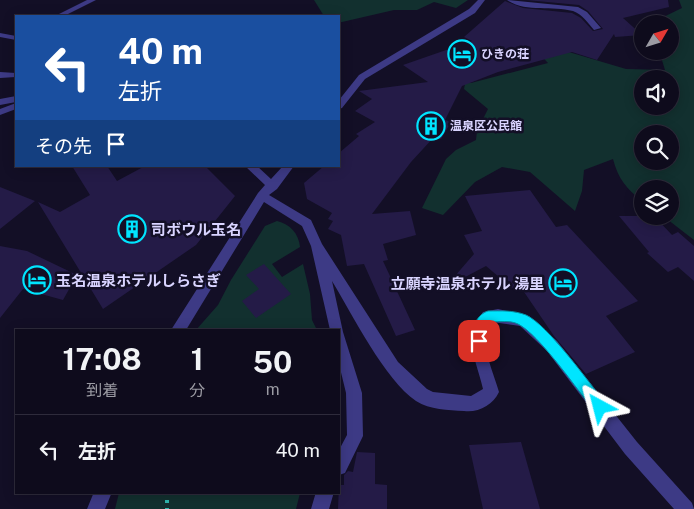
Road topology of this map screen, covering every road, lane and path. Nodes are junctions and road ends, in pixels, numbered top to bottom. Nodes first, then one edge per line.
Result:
1 (92, 0) edge
2 (482, 0) edge
3 (510, 0) edge
4 (61, 15) edge
5 (597, 28) dead end
6 (0, 35) edge
7 (15, 37) edge
8 (15, 75) edge
9 (0, 76) edge
10 (15, 99) edge
11 (0, 102) edge
12 (340, 105) edge
13 (15, 106) edge
14 (0, 112) edge
15 (251, 167) edge
16 (288, 167) edge
17 (273, 186) junction
18 (262, 196) junction
19 (317, 246) junction
20 (179, 329) edge
21 (337, 329) edge
22 (340, 341) edge
23 (340, 465) edge
24 (102, 494) edge
25 (167, 494) edge
26 (324, 494) edge
27 (96, 509) edge
28 (167, 509) edge
29 (320, 509) edge
30 (686, 509) edge

1 - 4 street
2 - 12 street
3 - 5 street
6 - 7 street
8 - 9 street
10 - 11 street
13 - 14 street
15 - 17 street
16 - 17 street
17 - 18 street
18 - 19 street
18 - 20 street
19 - 21 street
19 - 30 street
22 - 23 street
24 - 27 street
25 - 28 path
26 - 29 street

